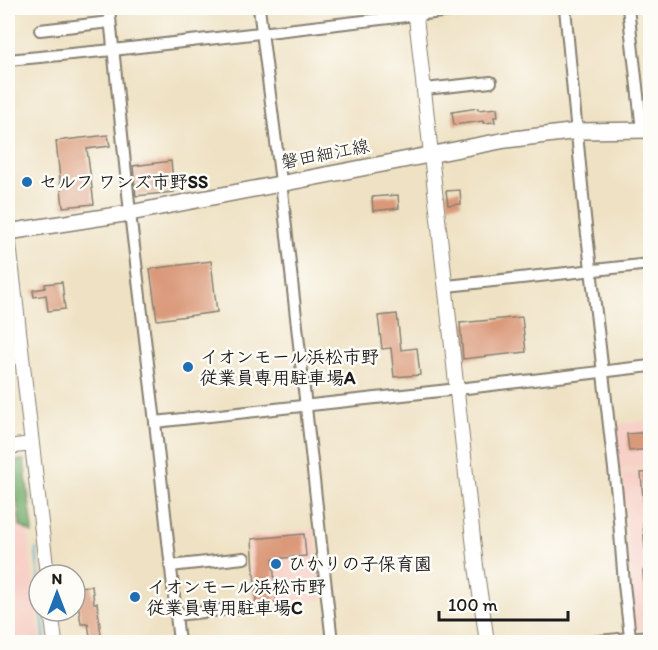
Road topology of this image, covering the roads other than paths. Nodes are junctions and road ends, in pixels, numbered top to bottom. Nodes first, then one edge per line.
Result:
1 (109, 8) edge
2 (259, 8) edge
3 (476, 8) edge
4 (565, 8) edge
5 (628, 8) edge
6 (416, 11) edge
7 (110, 22) junction
8 (40, 30) dead end
9 (261, 32) junction
10 (113, 50) junction
11 (8, 60) edge
12 (491, 82) dead end
13 (424, 89) junction
14 (646, 130) edge
15 (578, 131) junction
16 (432, 154) junction
17 (281, 182) junction
18 (130, 213) junction
19 (8, 234) edge
20 (651, 264) edge
21 (592, 270) junction
22 (447, 286) junction
23 (651, 366) edge
24 (603, 371) junction
25 (458, 389) junction
26 (305, 406) junction
27 (155, 422) junction
28 (31, 444) junction
29 (8, 447) edge
30 (244, 558) dead end
31 (46, 563) edge
32 (170, 566) junction
33 (249, 607) dead end
34 (176, 615) junction
35 (53, 623) edge
36 (651, 636) edge
37 (636, 639) edge
38 (55, 642) edge
39 (179, 642) edge
40 (332, 642) edge
41 (487, 642) edge
42 (589, 642) edge

1 - 7 street
2 - 9 street
3 - 6 street
4 - 15 street
5 - 14 street
6 - 9 street
6 - 13 street
7 - 8 street
7 - 10 street
9 - 10 street
9 - 17 street
10 - 11 street
10 - 18 street
12 - 13 street
13 - 16 street
14 - 15 main road, 磐田細江線
15 - 16 main road, 磐田細江線
15 - 21 street
16 - 17 main road, 磐田細江線
16 - 22 street
17 - 18 main road, 磐田細江線
17 - 26 street
18 - 19 main road, 磐田細江線
18 - 27 street
19 - 28 street
20 - 21 street
21 - 22 street
21 - 24 street
22 - 25 street
23 - 24 street
24 - 25 street
24 - 37 street
25 - 26 street
25 - 41 street
26 - 27 street
26 - 40 street
27 - 32 street
28 - 29 street
28 - 31 street
30 - 32 street
32 - 34 street
33 - 34 street
34 - 39 street
35 - 38 street
36 - 37 street
37 - 42 street

